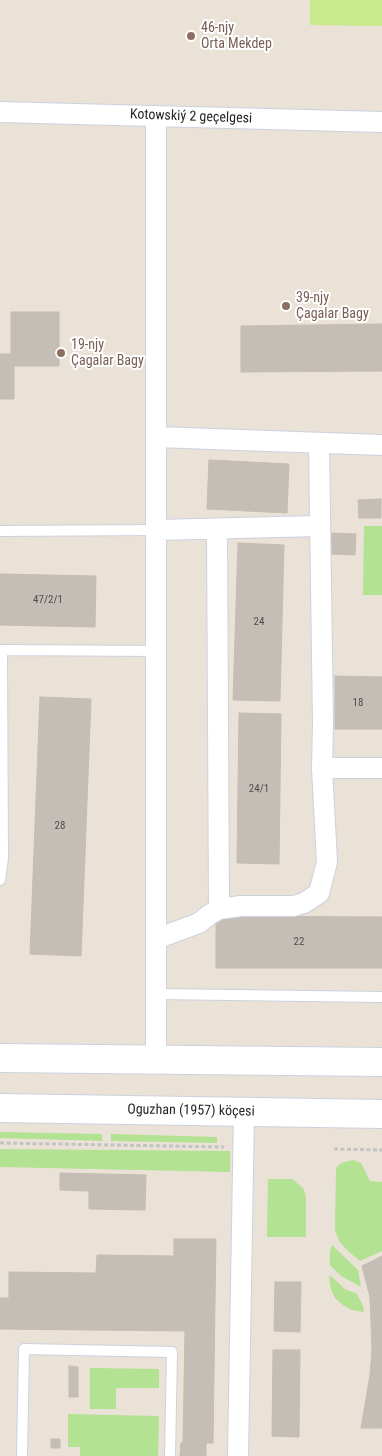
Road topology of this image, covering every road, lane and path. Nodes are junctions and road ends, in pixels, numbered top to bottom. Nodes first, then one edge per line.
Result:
1 (0, 112) edge
2 (156, 116) junction
3 (382, 122) edge
4 (156, 437) junction
5 (319, 444) junction
6 (382, 445) edge
7 (320, 526) junction
8 (218, 529) junction
9 (156, 530) junction
10 (0, 531) edge
11 (1, 650) edge
12 (156, 651) junction
13 (322, 768) junction
14 (382, 768) edge
15 (0, 880) edge
16 (219, 910) junction
17 (156, 940) junction
18 (156, 994) junction
19 (382, 996) edge
20 (0, 1058) edge
21 (156, 1059) junction
22 (382, 1062) edge
23 (0, 1108) edge
24 (244, 1112) junction
25 (382, 1114) edge
26 (0, 1143) edge
27 (231, 1147) dead end
28 (334, 1149) dead end
29 (382, 1150) edge
30 (22, 1456) edge
31 (170, 1456) edge
32 (238, 1456) edge

1 - 2 street, Kotowskiý 2 geçelgesi
2 - 3 street, Kotowskiý 2 geçelgesi
2 - 4 street
4 - 5 street
4 - 9 street
5 - 6 street
5 - 7 street
7 - 8 street
7 - 13 street
8 - 9 street
8 - 16 street
9 - 10 lane
9 - 12 street
11 - 12 lane
11 - 15 lane
12 - 17 street
13 - 14 street
13 - 16 street
16 - 17 street
17 - 18 street
18 - 19 lane
18 - 21 street
20 - 21 main road
21 - 22 main road
23 - 24 main road, Oguzhan (1957) köçesi
24 - 25 main road, Oguzhan (1957) köçesi
24 - 32 street
26 - 27 path
28 - 29 path
30 - 31 lane

